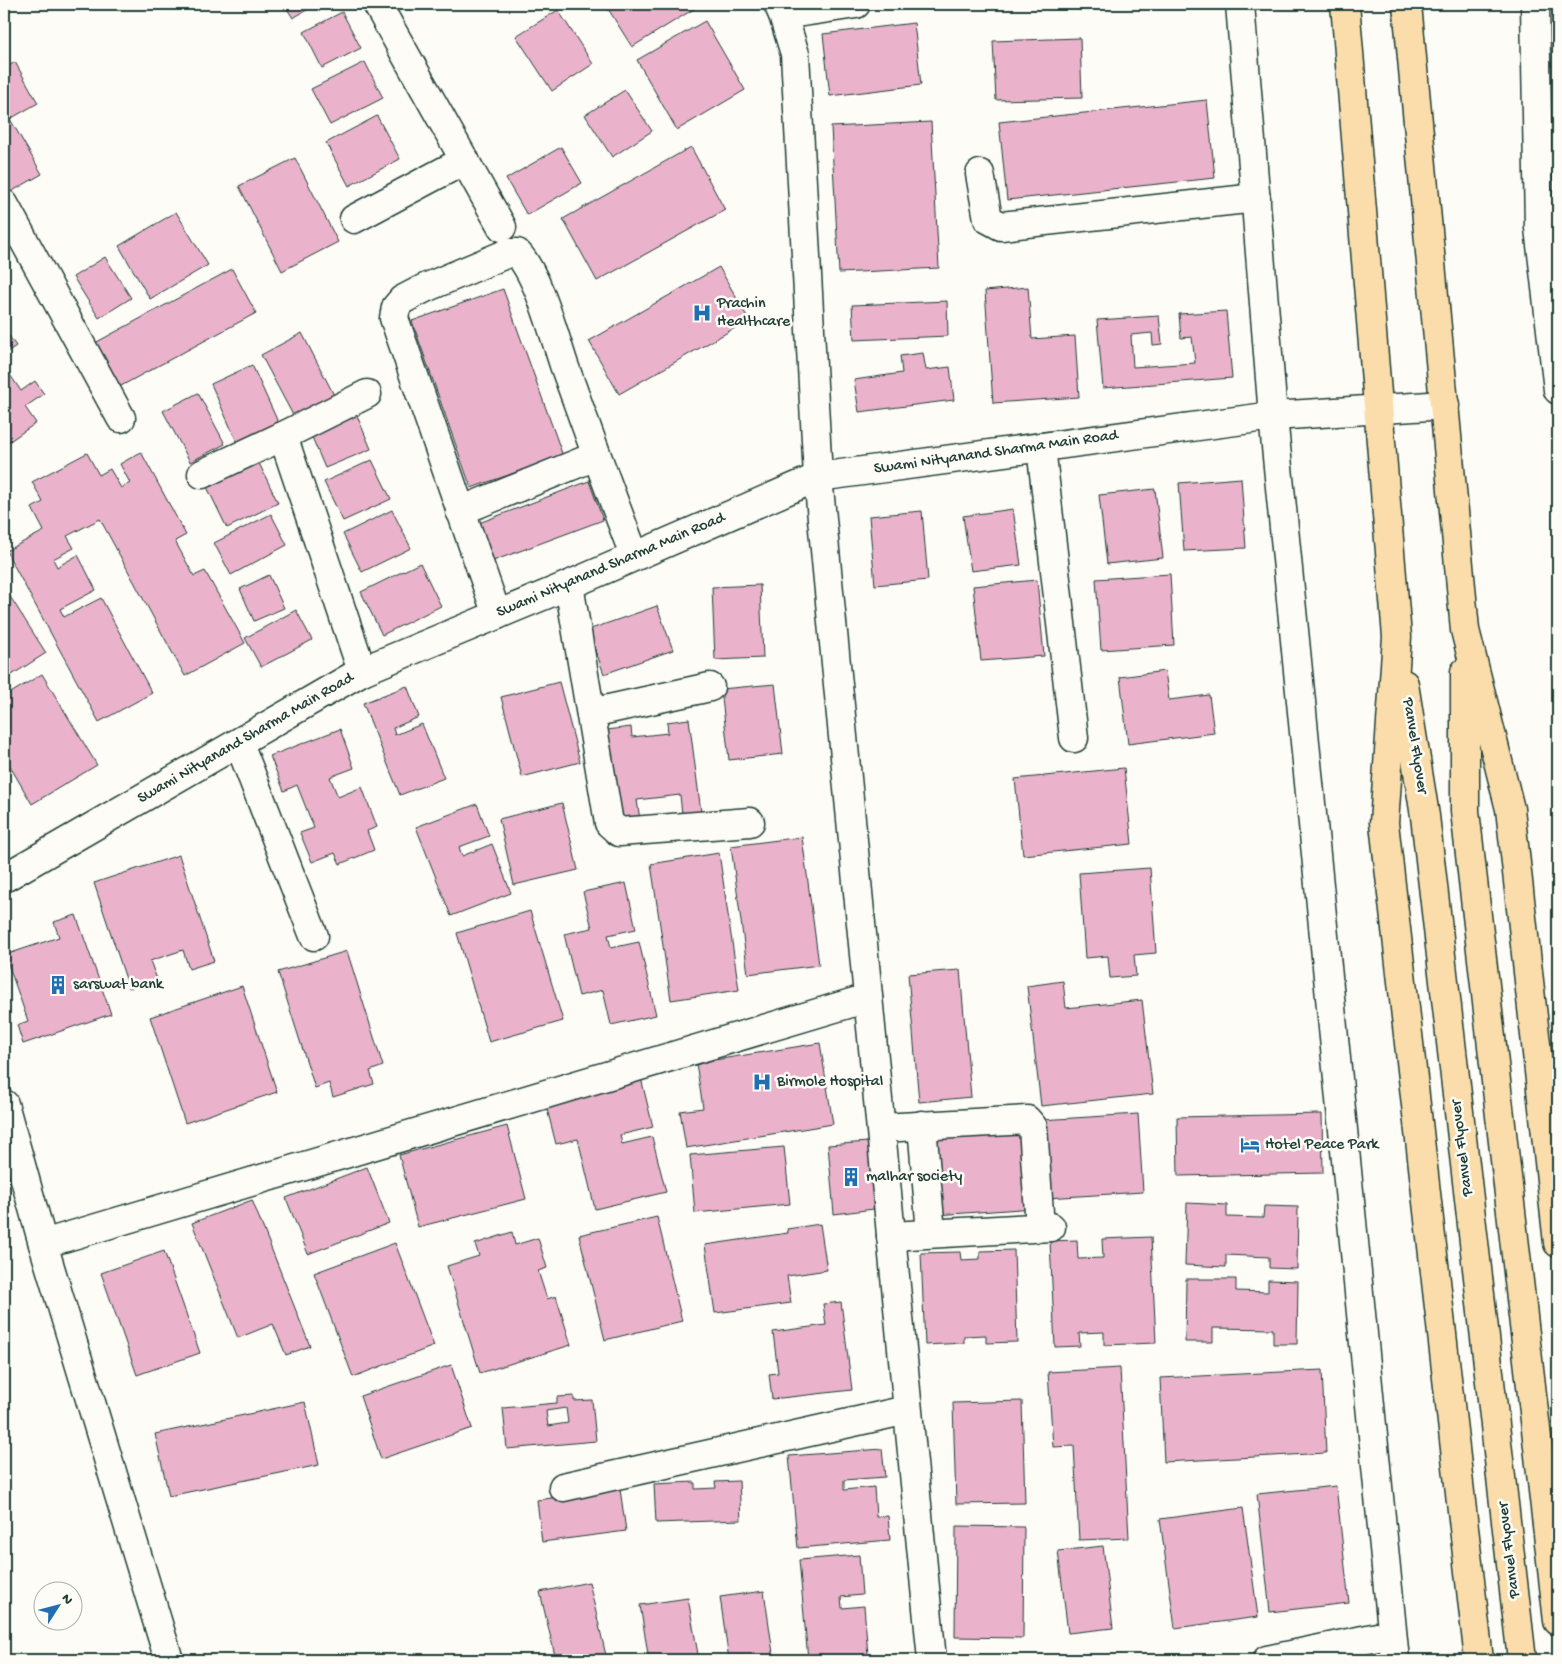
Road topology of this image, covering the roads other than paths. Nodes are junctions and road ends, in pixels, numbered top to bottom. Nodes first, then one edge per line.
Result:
1 (377, 4) edge
2 (856, 4) edge
3 (1240, 4) edge
4 (1345, 4) edge
5 (1408, 4) edge
6 (1535, 4) edge
7 (781, 9) edge
8 (465, 160) junction
9 (980, 174) dead end
10 (1548, 190) edge
11 (1256, 198) junction
12 (4, 204) edge
13 (354, 219) dead end
14 (502, 228) dead end
15 (1558, 390) edge
16 (367, 394) dead end
17 (1445, 405) junction
18 (1378, 410) junction
19 (1273, 416) junction
20 (122, 418) dead end
21 (283, 436) junction
22 (1041, 447) junction
23 (596, 456) junction
24 (202, 474) dead end
25 (818, 478) junction
26 (460, 511) junction
27 (634, 556) junction
28 (569, 585) junction
29 (497, 615) junction
30 (1465, 630) junction
31 (1397, 637) junction
32 (362, 671) junction
33 (710, 687) dead end
34 (590, 713) junction
35 (1074, 738) dead end
36 (239, 743) junction
37 (750, 822) dead end
38 (4, 878) edge
39 (314, 936) dead end
40 (868, 998) junction
41 (4, 1104) edge
42 (922, 1126) junction
43 (881, 1128) junction
44 (931, 1233) junction
45 (891, 1236) junction
46 (1558, 1242) edge
47 (43, 1244) junction
48 (908, 1410) junction
49 (563, 1487) dead end
50 (1558, 1621) edge
51 (1392, 1634) junction
52 (169, 1660) edge
53 (932, 1660) edge
54 (1267, 1660) edge
55 (1395, 1660) edge
56 (1479, 1660) edge
57 (1522, 1660) edge

1 - 8 street
2 - 7 street
3 - 11 street
4 - 18 highway
5 - 17 highway
6 - 10 street
7 - 25 street
8 - 13 street
8 - 14 street
9 - 11 street
10 - 15 street
11 - 19 street
12 - 20 street
16 - 21 street
17 - 18 street, Swami Nityanand Sharma Main Road
17 - 30 highway
18 - 19 street, Swami Nityanand Sharma Main Road
18 - 31 highway
19 - 22 street, Swami Nityanand Sharma Main Road
19 - 51 street
21 - 24 street
21 - 32 street
22 - 25 street, Swami Nityanand Sharma Main Road
22 - 35 street
23 - 26 street
23 - 26 street
23 - 27 street
25 - 27 street, Swami Nityanand Sharma Main Road
25 - 40 street
26 - 29 street
27 - 28 street, Swami Nityanand Sharma Main Road
28 - 29 street, Swami Nityanand Sharma Main Road
28 - 34 street
29 - 32 street, Swami Nityanand Sharma Main Road
30 - 46 highway
30 - 50 highway
31 - 56 highway
31 - 57 highway, Panvel Flyover
32 - 36 street, Swami Nityanand Sharma Main Road
33 - 34 street
34 - 37 street
36 - 38 street, Swami Nityanand Sharma Main Road
36 - 39 street
40 - 43 street
40 - 47 street
41 - 47 street
42 - 43 street
42 - 44 street
42 - 44 street
43 - 45 street
44 - 45 street
45 - 48 street
47 - 52 street
48 - 49 street
48 - 53 street
51 - 54 street
51 - 55 street

